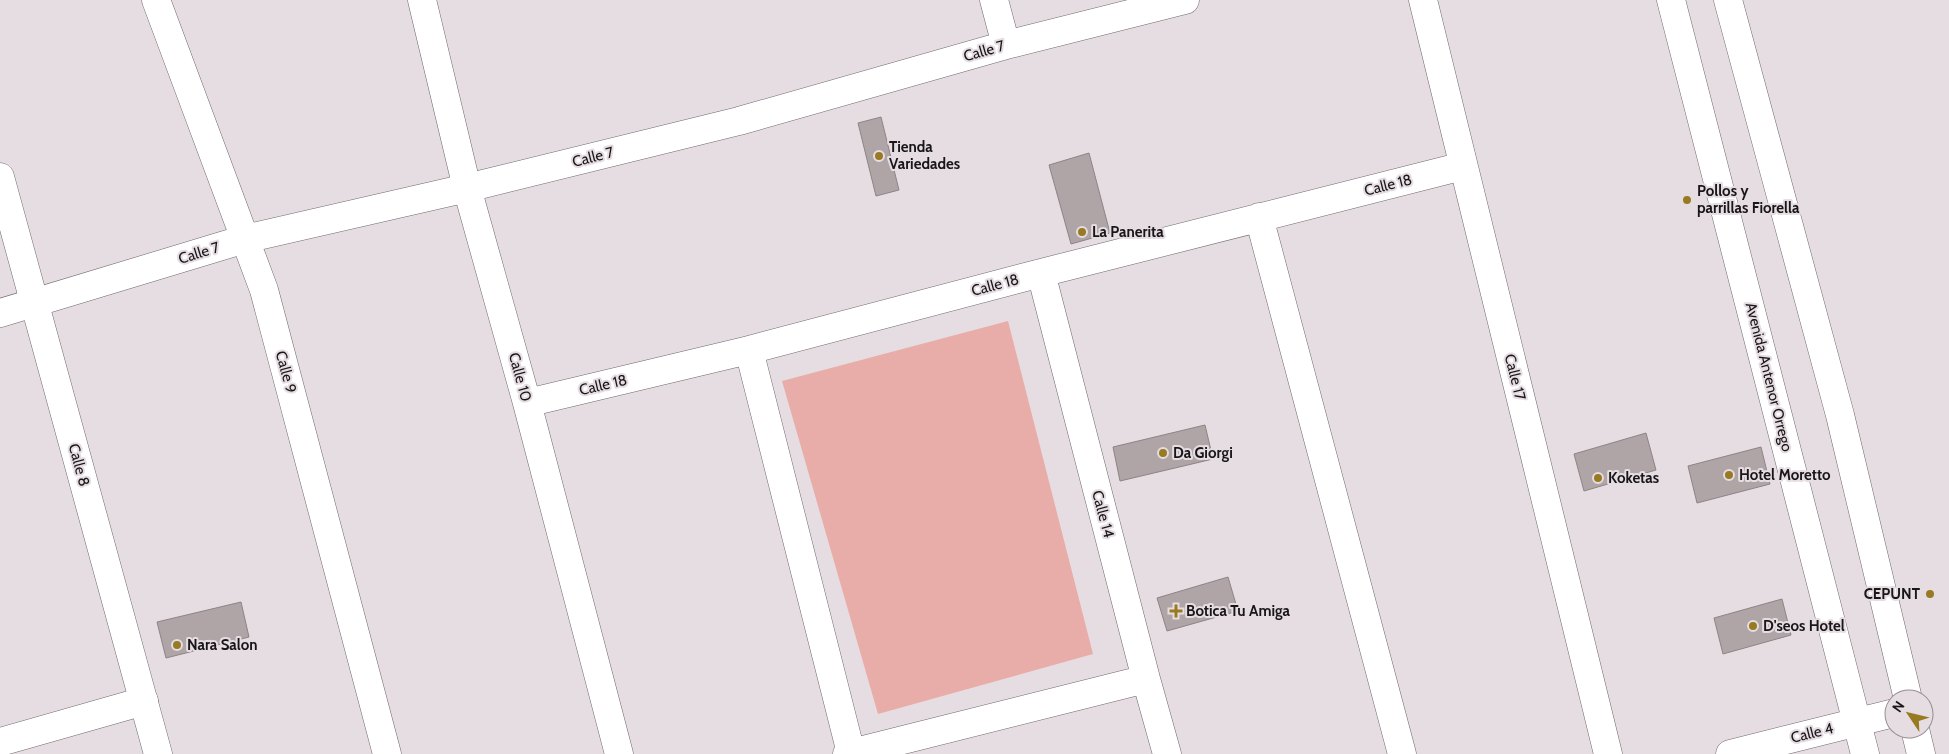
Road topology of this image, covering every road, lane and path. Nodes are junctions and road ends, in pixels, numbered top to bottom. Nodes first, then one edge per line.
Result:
1 (156, 0) edge
2 (422, 0) edge
3 (994, 0) edge
4 (1185, 0) edge
5 (1423, 0) edge
6 (1671, 0) edge
7 (1728, 0) edge
8 (1006, 45) junction
9 (1463, 166) junction
10 (0, 177) edge
11 (467, 188) junction
12 (1259, 217) junction
13 (245, 239) junction
14 (1041, 273) junction
15 (35, 304) junction
16 (0, 313) edge
17 (749, 350) junction
18 (527, 403) junction
19 (1146, 679) junction
20 (1906, 689) edge
21 (144, 701) junction
22 (1884, 715) edge
23 (1858, 721) junction
24 (1917, 739) edge
25 (0, 742) edge
26 (158, 754) edge
27 (387, 754) edge
28 (619, 754) edge
29 (849, 754) edge
30 (1167, 754) edge
31 (1402, 754) edge
32 (1608, 754) edge
33 (1730, 754) edge
34 (1865, 754) edge
35 (1921, 754) edge

1 - 13 street, Calle 9
2 - 11 street, Calle 10
3 - 8 street
4 - 8 street, Calle 7
5 - 9 street, Calle 17
6 - 23 street, Avenida Antenor Orrego
7 - 20 street
8 - 11 street, Calle 7
9 - 12 street, Calle 18
9 - 32 street, Calle 17
10 - 15 street, Calle 8
11 - 13 street, Calle 7
11 - 18 street, Calle 10
12 - 14 street, Calle 18
12 - 31 street
13 - 15 street, Calle 7
13 - 27 street, Calle 9
14 - 17 street, Calle 18
14 - 19 street, Calle 14
15 - 16 street, Calle 7
15 - 21 street, Calle 8
17 - 18 street, Calle 18
17 - 29 street
18 - 28 street, Calle 10
19 - 29 street
19 - 30 street, Calle 14
21 - 25 street
21 - 26 street, Calle 8
22 - 23 street, Calle 4
23 - 33 street, Calle 4
23 - 34 street, Avenida Antenor Orrego
24 - 35 street

